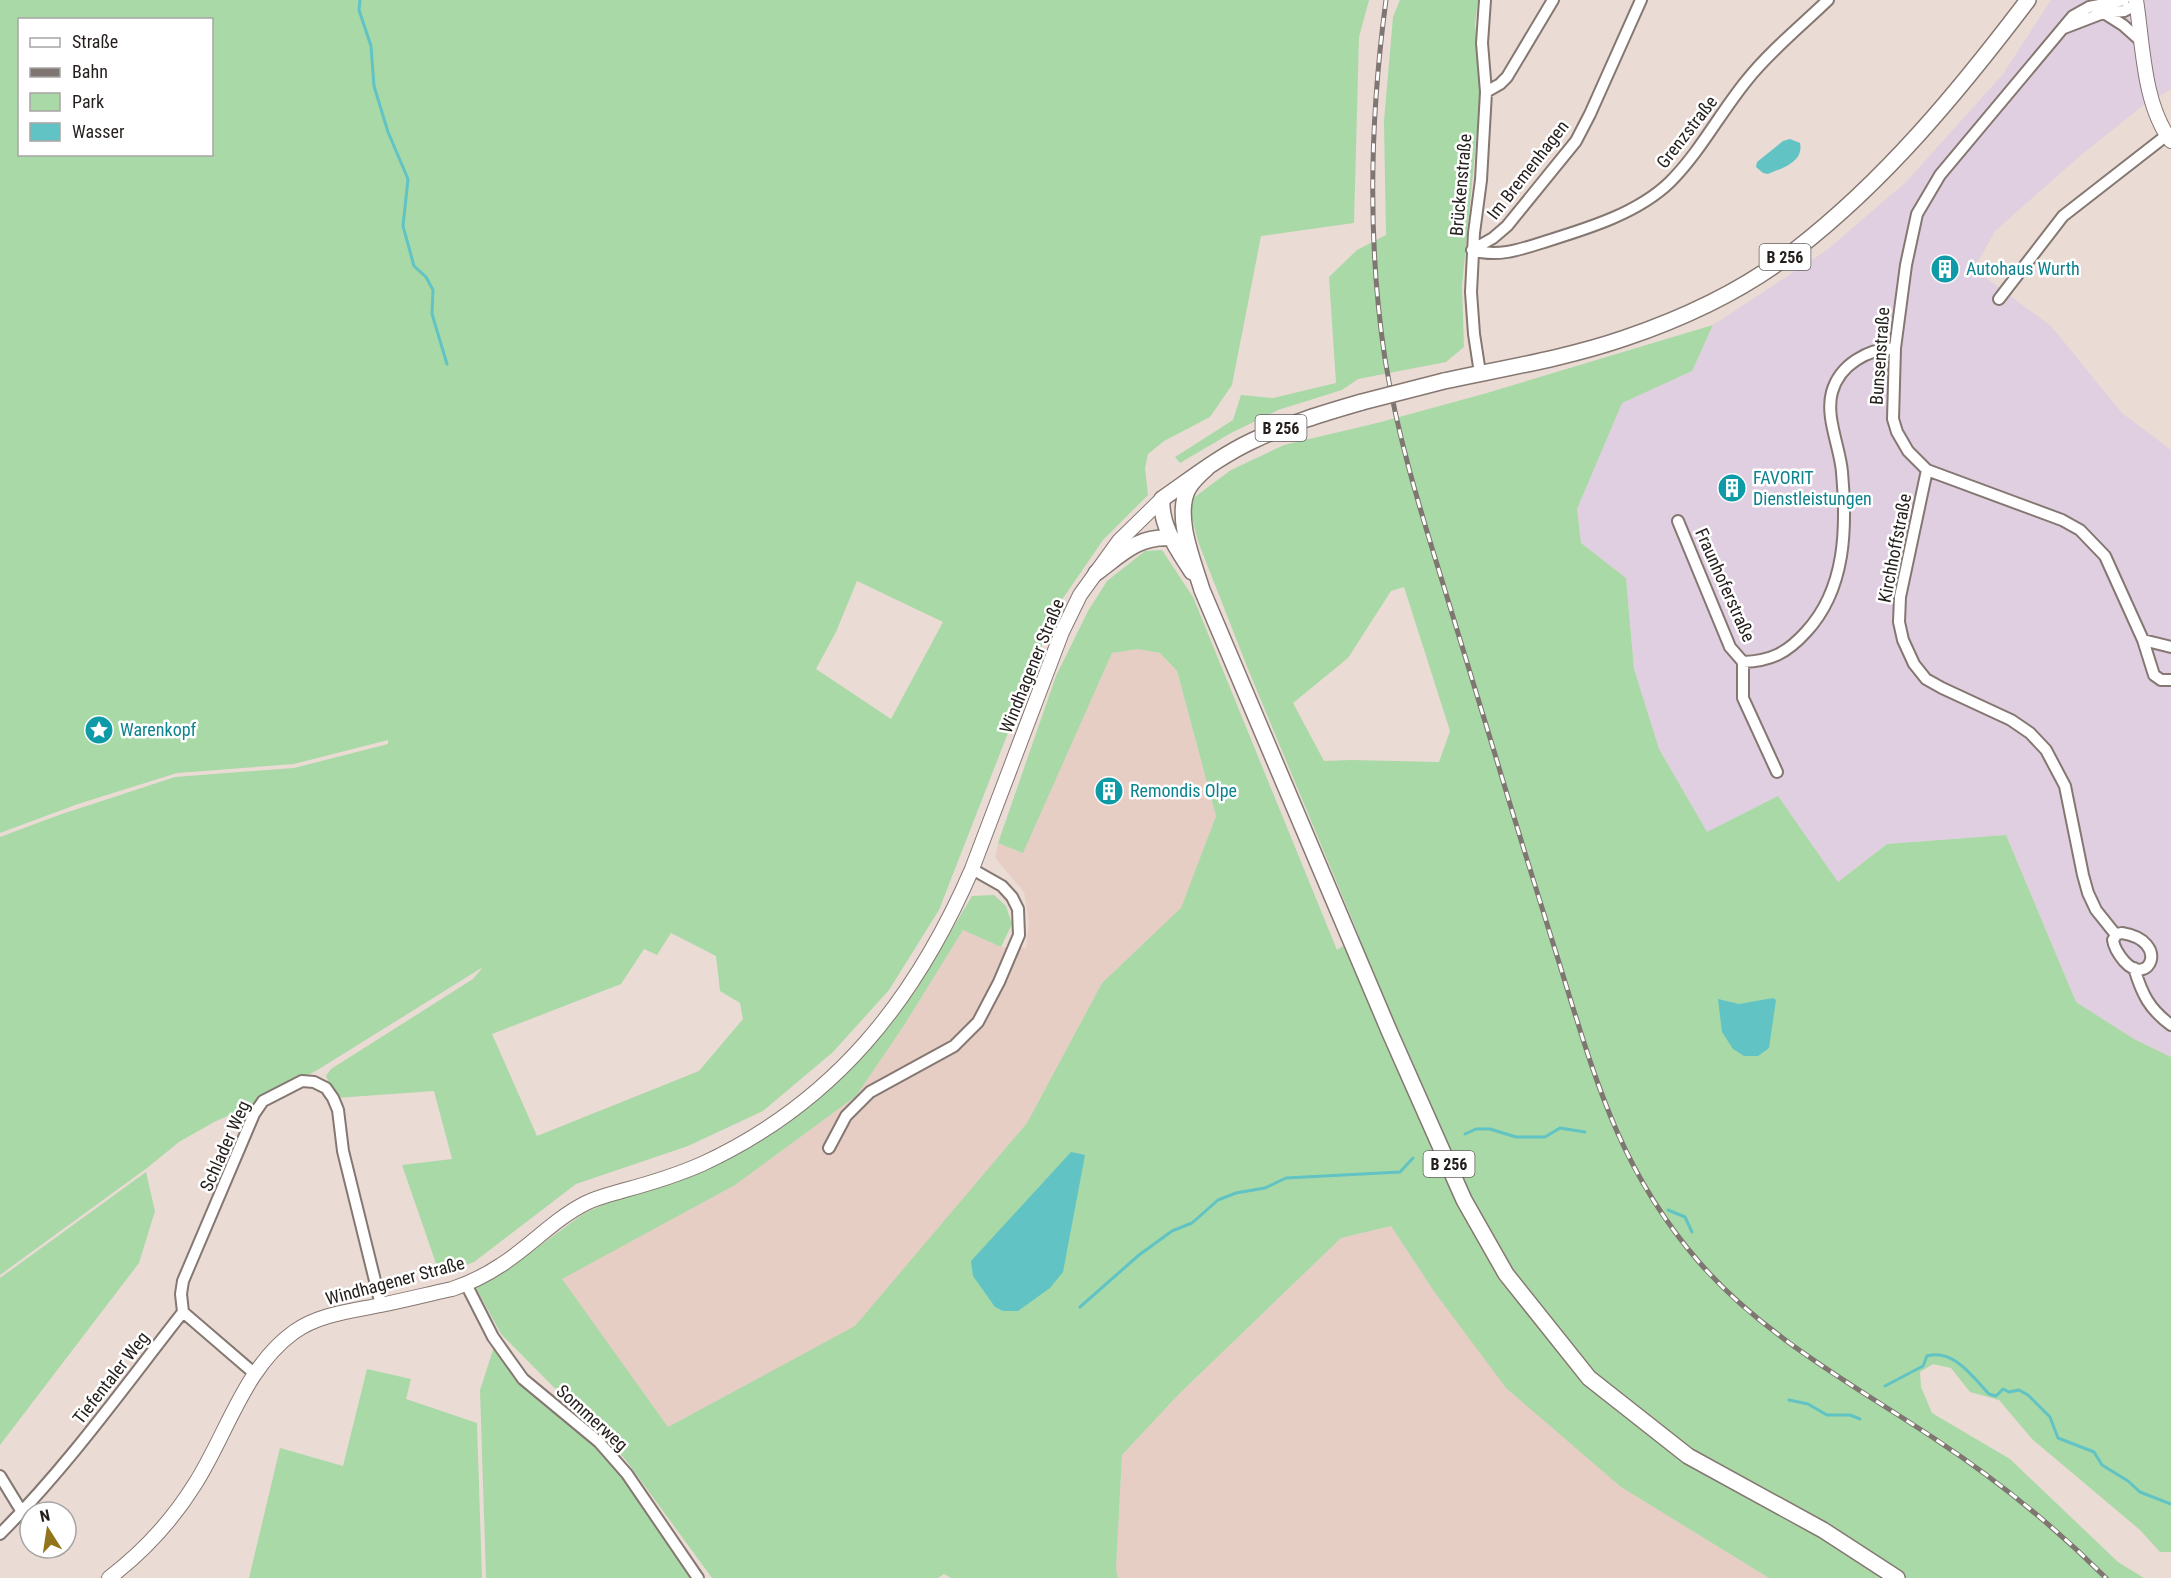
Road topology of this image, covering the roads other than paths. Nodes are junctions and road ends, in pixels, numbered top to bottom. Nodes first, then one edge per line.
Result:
1 (1485, 0) edge
2 (1553, 0) edge
3 (1641, 0) edge
4 (1828, 0) edge
5 (2028, 0) edge
6 (2132, 1) edge
7 (2092, 3) edge
8 (2103, 13) junction
9 (2062, 29) junction
10 (2142, 42) junction
11 (1486, 92) junction
12 (2169, 138) edge
13 (1472, 250) junction
14 (1999, 299) dead end
15 (1895, 348) junction
16 (1480, 373) junction
17 (1207, 468) junction
18 (1927, 470) junction
19 (1162, 499) junction
20 (1678, 522) dead end
21 (1185, 529) junction
22 (1171, 538) junction
23 (1096, 573) junction
24 (1202, 590) junction
25 (2143, 640) junction
26 (2171, 647) edge
27 (1743, 662) junction
28 (2171, 680) edge
29 (1777, 772) dead end
30 (972, 869) junction
31 (2116, 935) junction
32 (2134, 968) junction
33 (2171, 1025) edge
34 (829, 1148) dead end
35 (466, 1284) junction
36 (381, 1305) junction
37 (183, 1312) junction
38 (255, 1374) junction
39 (0, 1476) edge
40 (32, 1500) edge
41 (18, 1505) edge
42 (18, 1516) edge
43 (0, 1534) edge
44 (109, 1578) edge
45 (698, 1578) edge
46 (1897, 1578) edge

1 - 11 street, Brückenstraße
2 - 11 street
3 - 13 street, Im Bremenhagen
4 - 13 street, Grenzstraße
5 - 16 main road, B 256
6 - 7 street, Bunsenstraße
6 - 8 street, Bunsenstraße
6 - 10 main road
7 - 9 street, Bunsenstraße
8 - 9 street, Bunsenstraße
8 - 10 street
9 - 15 street, Bunsenstraße
10 - 12 main road
11 - 13 street, Brückenstraße
12 - 14 street
13 - 16 street, Brückenstraße
15 - 18 street, Bunsenstraße
15 - 27 street, Fraunhoferstraße
16 - 17 main road, B 256, bridge
17 - 19 main road, B 256
17 - 21 main road, B 256
18 - 25 street, Bunsenstraße
18 - 31 street, Kirchhoffstraße
19 - 21 main road, B 256
19 - 22 main road, B 256
19 - 23 main road, Windhagener Straße
20 - 27 street, Fraunhoferstraße
21 - 24 main road, B 256
22 - 23 main road
22 - 24 main road, B 256
23 - 30 main road, Windhagener Straße
24 - 46 main road, B 256
25 - 26 street
25 - 28 street, Bunsenstraße
27 - 29 street, Fraunhoferstraße
30 - 34 street
30 - 35 main road, Windhagener Straße
31 - 32 street, Kirchhoffstraße
31 - 32 street
32 - 33 street, Kirchhoffstraße
35 - 36 main road, Windhagener Straße
35 - 45 street, Sommerweg
36 - 37 street, Schlader Weg
36 - 38 main road, Windhagener Straße
37 - 38 street
37 - 40 street, Tiefentaler Weg
38 - 44 main road, Windhagener Straße
39 - 41 street
42 - 43 street, Tiefentaler Weg

